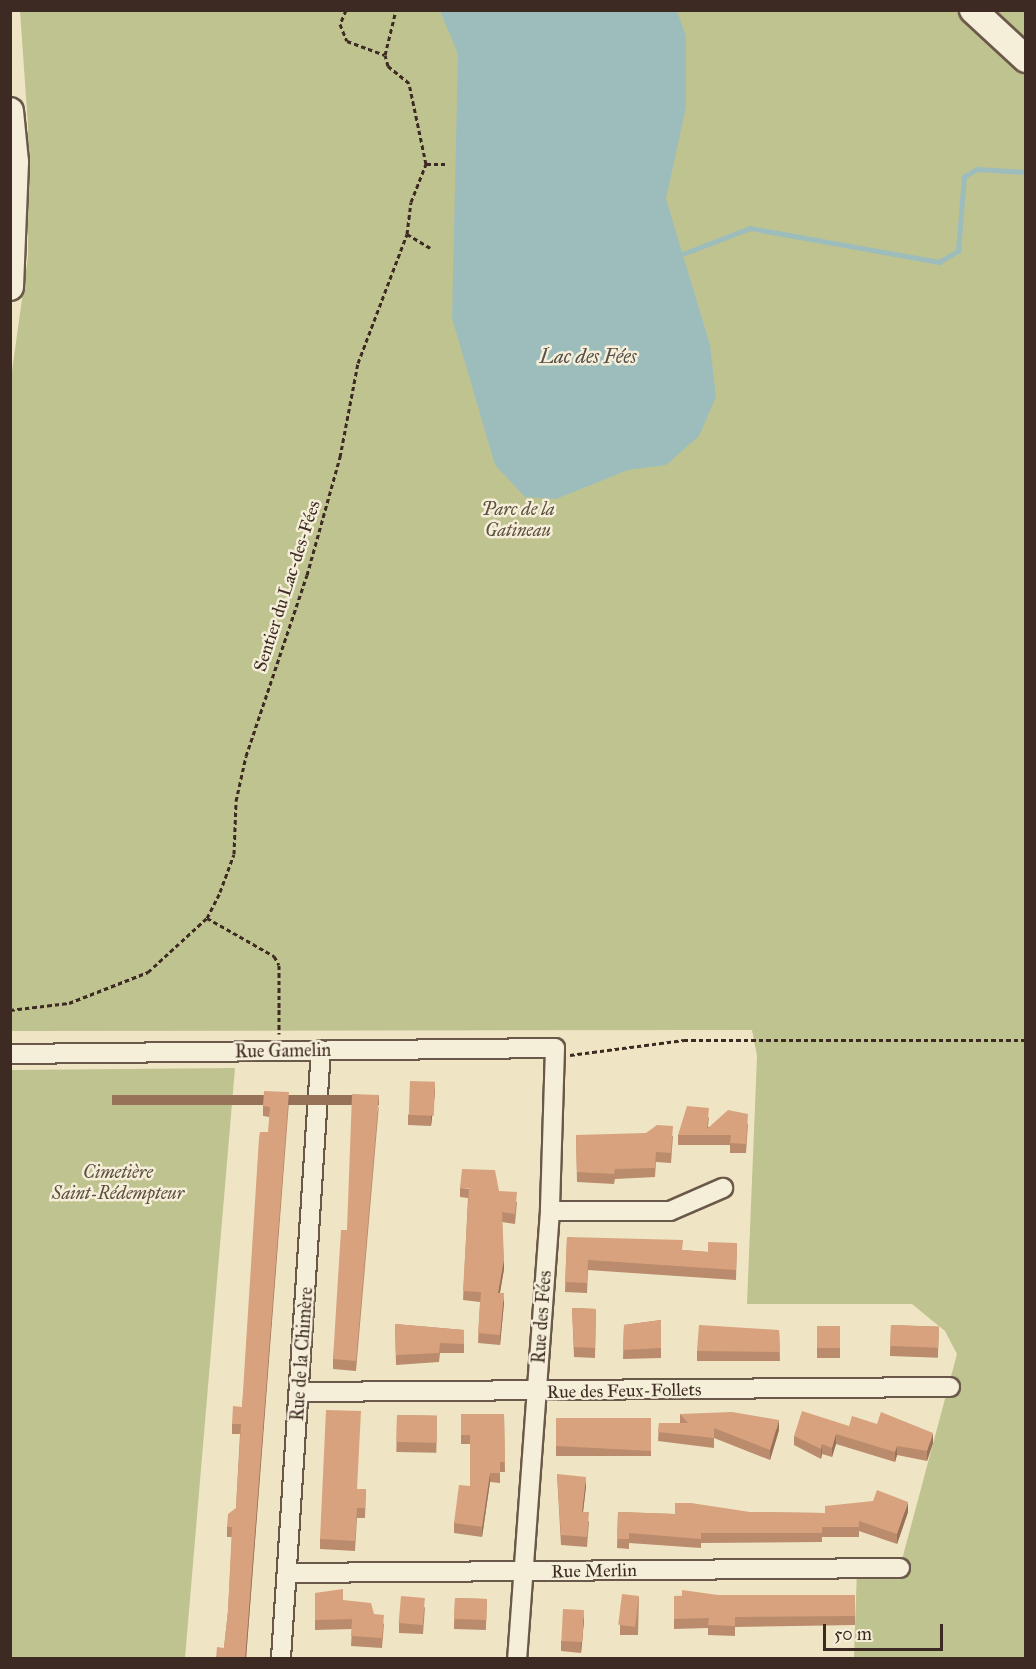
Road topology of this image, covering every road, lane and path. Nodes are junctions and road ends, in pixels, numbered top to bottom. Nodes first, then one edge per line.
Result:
1 (346, 10) edge
2 (396, 10) edge
3 (974, 10) edge
4 (385, 55) junction
5 (1026, 59) edge
6 (10, 111) edge
7 (426, 164) junction
8 (445, 164) dead end
9 (407, 234) junction
10 (430, 248) dead end
11 (10, 287) edge
12 (207, 918) junction
13 (10, 1010) edge
14 (1026, 1040) edge
15 (555, 1048) junction
16 (321, 1050) junction
17 (279, 1051) junction
18 (10, 1054) edge
19 (723, 1188) dead end
20 (550, 1211) junction
21 (950, 1387) dead end
22 (298, 1392) junction
23 (537, 1392) junction
24 (900, 1568) dead end
25 (523, 1571) junction
26 (289, 1573) junction
27 (281, 1659) edge
28 (517, 1659) edge

1 - 4 path
2 - 4 path
3 - 5 street
4 - 7 path
6 - 11 street
7 - 8 path
7 - 9 path, Sentier du Lac-des-Fées
9 - 10 path
9 - 12 path, Sentier du Lac-des-Fées
12 - 13 path, Sentier du Lac-des-Fées
12 - 17 path
14 - 15 path
15 - 16 street, Rue Gamelin
15 - 20 street, Rue des Fées
16 - 17 street, Rue Gamelin
16 - 22 street, Rue de la Chimère
17 - 18 street, Rue Gamelin
19 - 20 street
20 - 23 street, Rue des Fées
21 - 23 street, Rue des Feux-Follets
22 - 23 street, Rue des Feux-Follets
22 - 26 street, Rue de la Chimère
23 - 25 street, Rue des Fées
24 - 25 street, Rue Merlin
25 - 26 street, Rue Merlin
25 - 28 street, Rue des Fées
26 - 27 street, Rue de la Chimère

